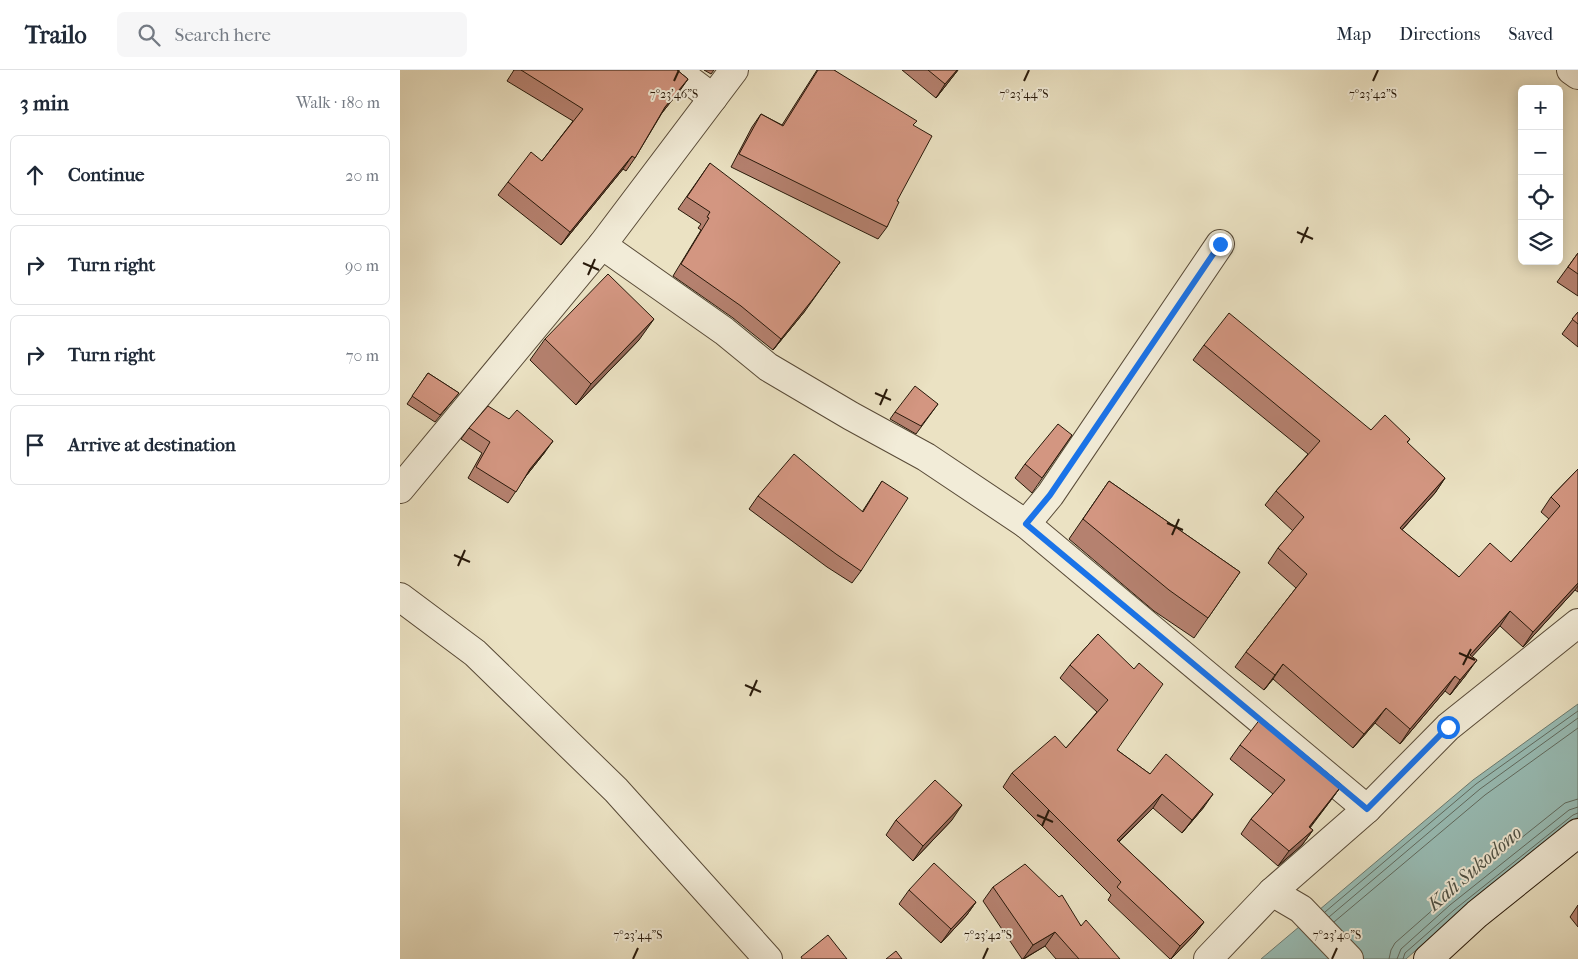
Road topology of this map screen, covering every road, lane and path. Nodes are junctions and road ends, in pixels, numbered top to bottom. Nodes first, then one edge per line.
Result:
1 (676, 70) edge
2 (734, 70) edge
3 (1571, 70) edge
4 (1578, 75) edge
5 (713, 98) junction
6 (602, 244) junction
7 (1220, 244) dead end
8 (400, 489) edge
9 (1026, 524) junction
10 (400, 598) edge
11 (1578, 623) edge
12 (1367, 809) junction
13 (1578, 833) edge
14 (1272, 892) junction
15 (768, 959) edge
16 (1208, 959) edge
17 (1349, 959) edge
18 (1428, 959) edge

1 - 5 street
2 - 5 street
3 - 4 street
5 - 6 street
6 - 8 street
6 - 9 street
7 - 9 street
9 - 12 street
10 - 15 street
11 - 12 street
12 - 14 street
13 - 18 street
14 - 16 street
14 - 17 street

